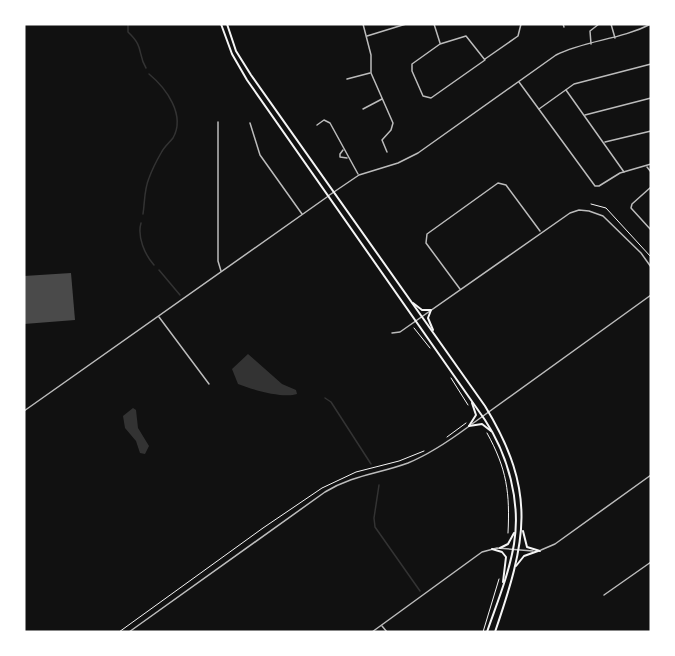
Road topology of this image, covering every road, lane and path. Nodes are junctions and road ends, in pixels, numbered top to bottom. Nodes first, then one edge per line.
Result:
1 (221, 24) edge
2 (227, 24) edge
3 (363, 24) edge
4 (406, 24) edge
5 (434, 24) edge
6 (520, 24) edge
7 (599, 24) edge
8 (611, 24) edge
9 (651, 24) edge
10 (399, 25) edge
11 (366, 36) junction
12 (615, 38) junction
13 (440, 44) junction
14 (591, 44) junction
15 (484, 60) junction
16 (651, 64) edge
17 (370, 73) junction
18 (347, 79) dead end
19 (519, 82) junction
20 (566, 90) junction
21 (651, 98) edge
22 (382, 99) junction
23 (363, 109) dead end
24 (539, 109) junction
25 (584, 115) junction
26 (218, 122) dead end
27 (250, 123) dead end
28 (317, 125) dead end
29 (651, 131) edge
30 (604, 142) junction
31 (344, 149) junction
32 (387, 152) dead end
33 (349, 158) junction
34 (651, 164) edge
35 (647, 166) junction
36 (624, 172) junction
37 (651, 172) edge
38 (359, 175) junction
39 (651, 187) edge
40 (333, 192) junction
41 (328, 196) junction
42 (591, 204) dead end
43 (302, 214) junction
44 (650, 229) edge
45 (540, 232) junction
46 (651, 256) edge
47 (651, 267) edge
48 (222, 272) junction
49 (460, 290) junction
50 (651, 295) edge
51 (410, 300) junction
52 (431, 310) junction
53 (158, 316) junction
54 (422, 316) junction
55 (416, 321) junction
56 (413, 327) dead end
57 (392, 333) dead end
58 (435, 335) junction
59 (431, 350) dead end
60 (450, 376) dead end
61 (209, 384) dead end
62 (470, 398) junction
63 (470, 407) dead end
64 (24, 411) edge
65 (489, 412) junction
66 (483, 416) junction
67 (469, 420) dead end
68 (469, 426) junction
69 (484, 429) dead end
70 (493, 432) junction
71 (445, 439) dead end
72 (429, 449) dead end
73 (651, 475) edge
74 (522, 526) junction
75 (515, 531) junction
76 (508, 536) dead end
77 (500, 548) junction
78 (492, 549) junction
79 (513, 549) junction
80 (540, 550) junction
81 (519, 551) junction
82 (651, 562) edge
83 (515, 567) junction
84 (500, 575) dead end
85 (501, 590) junction
86 (604, 595) dead end
87 (381, 625) junction
88 (119, 632) edge
89 (129, 632) edge
90 (372, 632) edge
91 (387, 632) edge
92 (483, 632) edge
93 (487, 632) edge
94 (495, 632) edge

1 - 41 main road
2 - 40 main road
3 - 11 street
4 - 10 street
5 - 13 street
6 - 15 street
7 - 14 street
8 - 12 street
9 - 12 street
10 - 11 street
11 - 17 street
12 - 14 street
13 - 15 street
13 - 15 street
14 - 19 street
16 - 20 street
17 - 18 street
17 - 22 street
19 - 24 street
19 - 38 street
20 - 24 street
20 - 25 street
21 - 25 street
22 - 23 street
22 - 32 street
24 - 36 street
25 - 30 street
26 - 48 street
27 - 43 street
28 - 31 street
29 - 30 street
30 - 36 street
31 - 33 street
31 - 33 street
33 - 38 street
34 - 35 street
35 - 36 street
35 - 37 street
38 - 40 street
39 - 44 street
40 - 41 street
40 - 51 main road
41 - 43 street
41 - 55 main road
42 - 46 path
43 - 48 street
45 - 47 street
45 - 49 street
45 - 49 street
48 - 53 street
49 - 52 street
50 - 65 street
51 - 52 main road
51 - 54 main road
52 - 54 street
52 - 58 main road
53 - 61 street
53 - 64 street
54 - 55 street
54 - 58 main road
55 - 57 street
55 - 62 main road
56 - 59 path
58 - 65 main road
60 - 63 path
62 - 66 main road
62 - 68 main road
65 - 66 street
65 - 74 main road
66 - 68 street
66 - 70 main road
67 - 71 path
68 - 70 main road
68 - 89 street
69 - 76 path
70 - 75 main road
72 - 88 path
73 - 80 street
74 - 80 main road
74 - 81 main road
75 - 77 main road
75 - 79 main road
77 - 78 street
77 - 79 street
78 - 85 main road
78 - 87 street
79 - 81 street
79 - 85 main road
80 - 81 street
80 - 83 main road
81 - 83 main road
82 - 86 street
83 - 94 main road
84 - 92 path
85 - 93 main road
87 - 90 street
87 - 91 street

